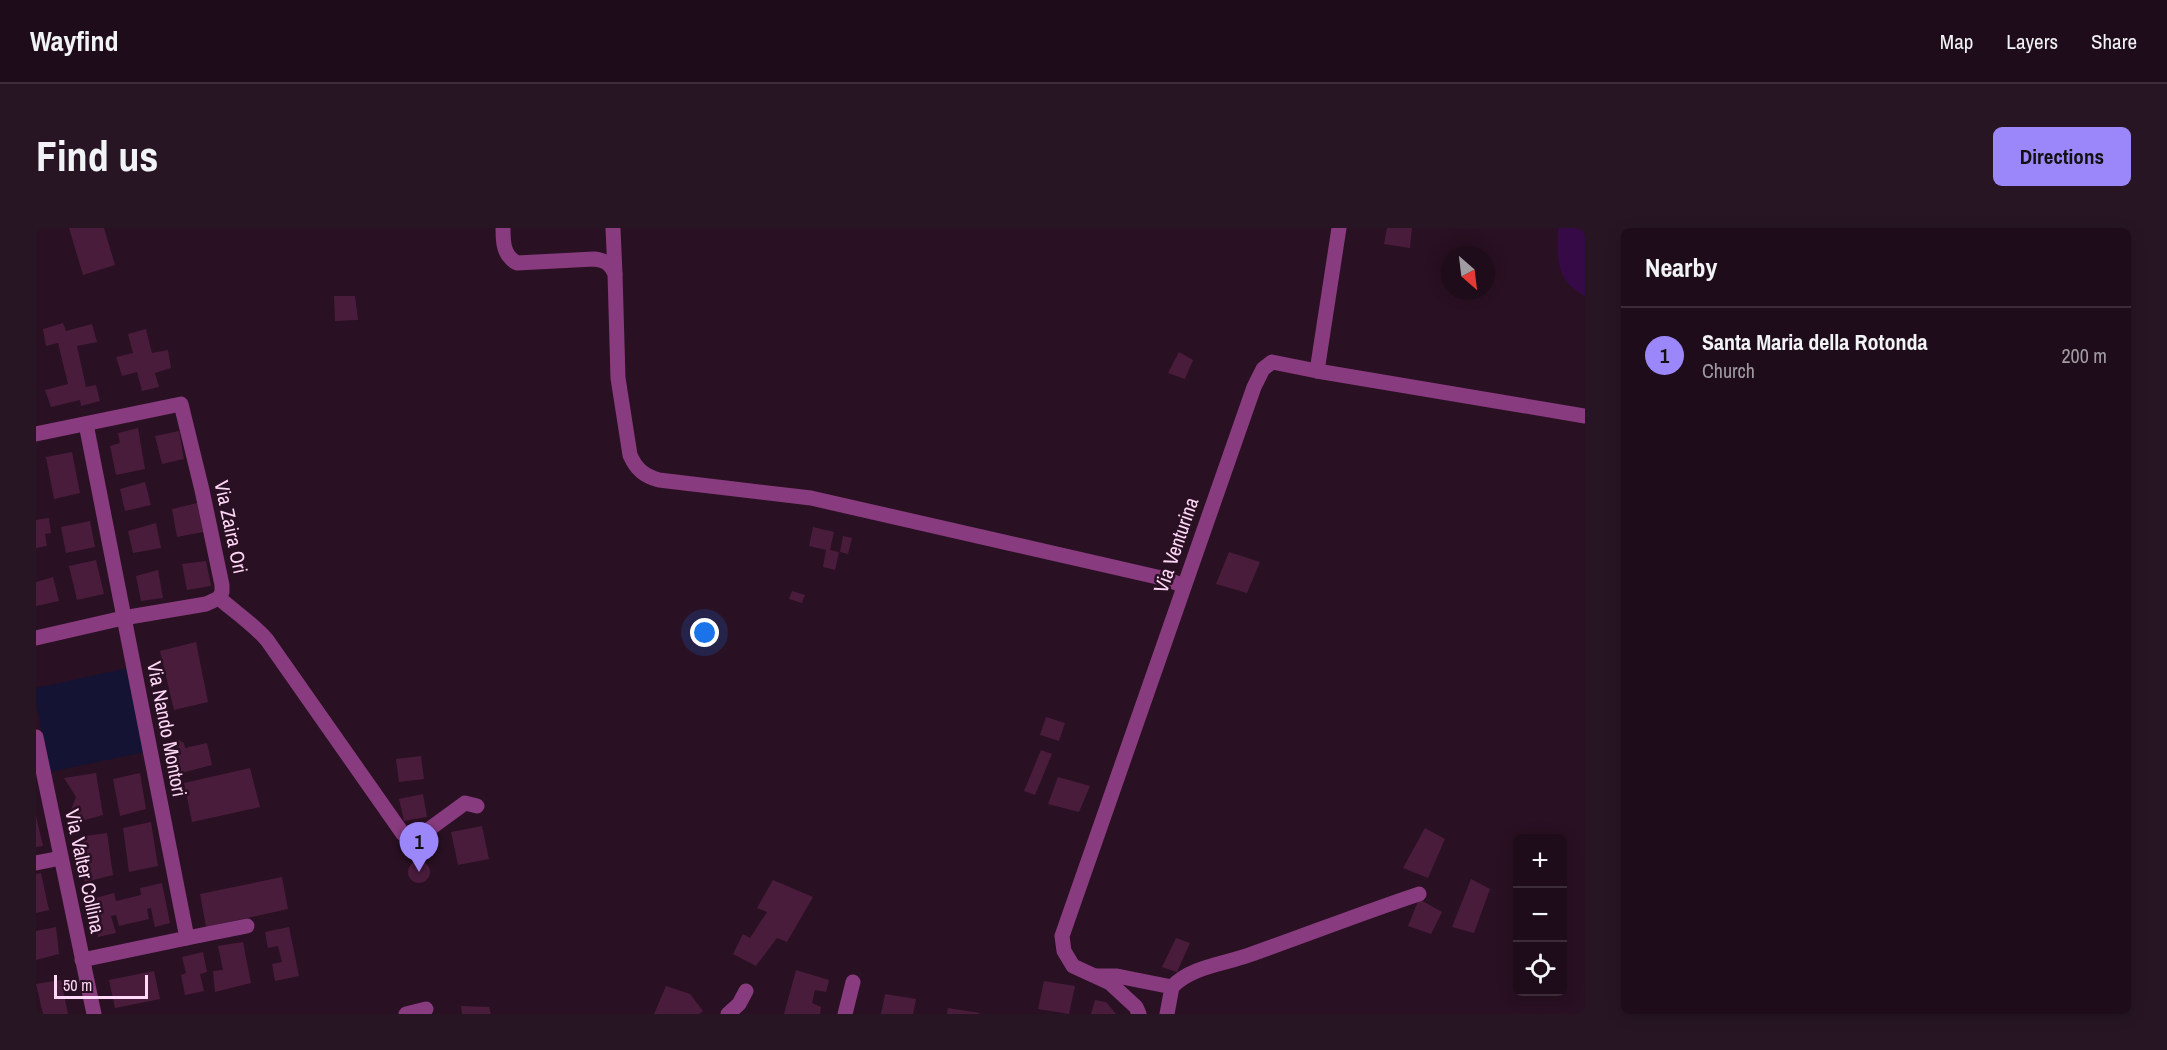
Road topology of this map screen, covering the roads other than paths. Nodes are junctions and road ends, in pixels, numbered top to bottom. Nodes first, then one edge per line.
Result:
1 (503, 228) edge
2 (614, 228) edge
3 (1339, 228) edge
4 (615, 274) junction
5 (1317, 371) junction
6 (1585, 416) edge
7 (86, 424) junction
8 (36, 434) edge
9 (1184, 586) junction
10 (219, 598) junction
11 (123, 618) junction
12 (36, 638) edge
13 (36, 737) edge
14 (38, 754) edge
15 (477, 807) dead end
16 (61, 858) junction
17 (36, 863) edge
18 (1419, 894) dead end
19 (247, 927) dead end
20 (187, 938) junction
21 (82, 960) junction
22 (1095, 975) junction
23 (853, 982) dead end
24 (1172, 987) junction
25 (746, 991) dead end
26 (426, 1009) dead end
27 (93, 1014) edge
28 (406, 1014) edge
29 (728, 1014) edge
30 (845, 1014) edge
31 (1139, 1014) edge
32 (1167, 1014) edge

1 - 4 street
2 - 4 street
3 - 5 street
4 - 9 street
5 - 6 street, Via Venturina
5 - 9 street, Via Venturina
7 - 8 street
7 - 10 street, Via Zaira Ori
7 - 11 street, Via Nando Montori
9 - 22 street, Via Venturina
10 - 11 street, Via Zaira Ori
10 - 15 street
11 - 12 street, Via Zaira Ori
11 - 20 street, Via Nando Montori
13 - 14 street, Via Valter Collina
14 - 16 street, Via Valter Collina
16 - 17 street
16 - 21 street, Via Valter Collina
18 - 24 street
19 - 20 street
20 - 21 street
21 - 27 street, Via Valter Collina
22 - 24 street
22 - 31 street, Via Venturina
23 - 30 street
24 - 32 street
25 - 29 street
26 - 28 street

